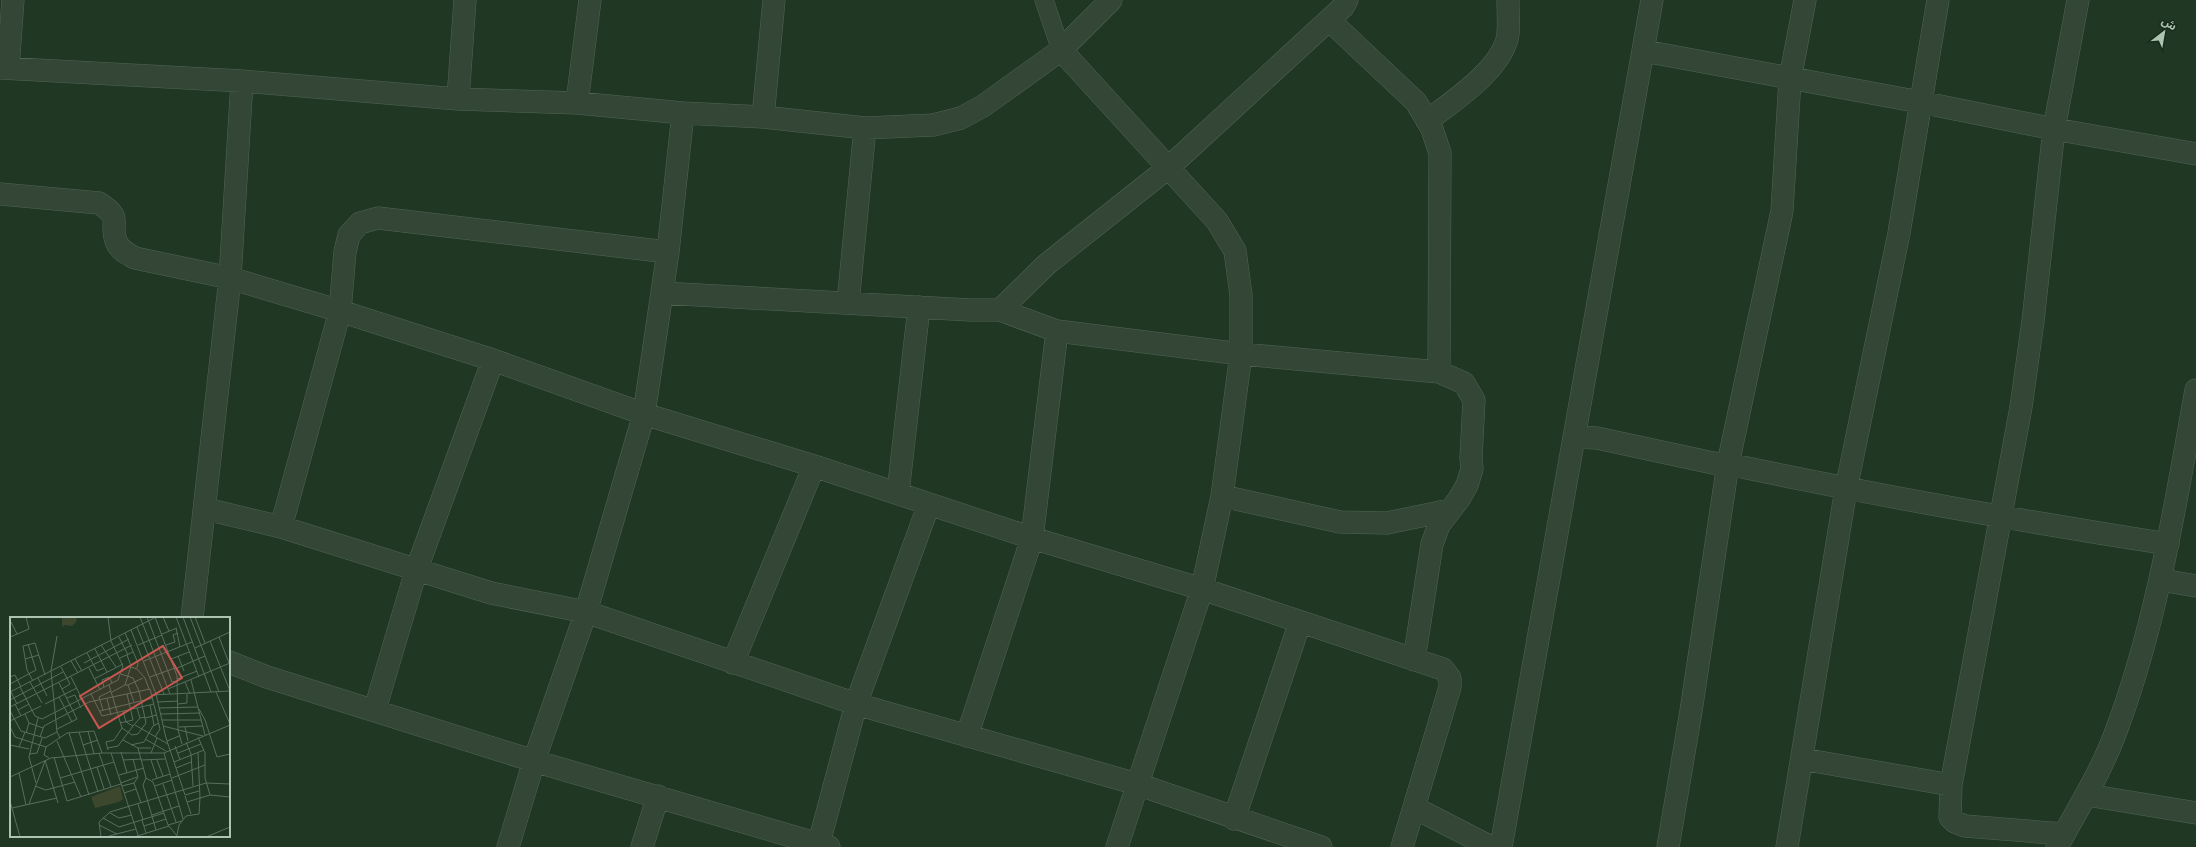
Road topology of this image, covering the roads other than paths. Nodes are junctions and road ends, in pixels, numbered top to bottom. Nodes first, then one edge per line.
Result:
1 (14, 0) edge
2 (465, 0) edge
3 (590, 0) edge
4 (774, 0) edge
5 (1044, 0) edge
6 (1111, 0) edge
7 (1347, 0) edge
8 (1508, 0) edge
9 (1652, 0) edge
10 (1805, 0) edge
11 (1938, 0) edge
12 (2078, 0) edge
13 (1329, 20) junction
14 (1061, 50) junction
15 (1644, 50) junction
16 (4, 68) edge
17 (1790, 79) junction
18 (242, 81) junction
19 (458, 98) junction
20 (1920, 102) junction
21 (577, 103) junction
22 (683, 113) junction
23 (763, 117) junction
24 (1427, 121) junction
25 (864, 128) junction
26 (2054, 129) junction
27 (2196, 154) edge
28 (1168, 168) junction
29 (0, 194) edge
30 (668, 252) junction
31 (230, 278) junction
32 (662, 293) junction
33 (848, 302) junction
34 (919, 307) junction
35 (1000, 310) junction
36 (340, 311) junction
37 (1057, 331) junction
38 (1241, 354) junction
39 (493, 360) junction
40 (1439, 372) junction
41 (2196, 390) edge
42 (644, 414) junction
43 (1574, 437) junction
44 (1728, 464) junction
45 (814, 466) junction
46 (1846, 489) junction
47 (898, 494) junction
48 (1222, 496) junction
49 (929, 504) junction
50 (206, 509) junction
51 (1450, 510) junction
52 (2000, 518) junction
53 (281, 528) junction
54 (1032, 538) junction
55 (2168, 544) junction
56 (416, 571) junction
57 (2161, 580) junction
58 (2196, 586) edge
59 (1202, 589) junction
60 (586, 612) junction
61 (192, 617) edge
62 (1300, 622) junction
63 (1414, 660) junction
64 (230, 662) edge
65 (733, 663) junction
66 (856, 704) junction
67 (375, 709) junction
68 (967, 736) junction
69 (1802, 759) junction
70 (534, 761) junction
71 (1137, 784) junction
72 (1951, 785) junction
73 (2087, 795) junction
74 (658, 796) junction
75 (1415, 808) junction
76 (2196, 813) edge
77 (1234, 819) junction
78 (2061, 841) edge
79 (822, 846) edge
80 (508, 847) edge
81 (642, 847) edge
82 (1117, 847) edge
83 (1321, 847) edge
84 (1402, 847) edge
85 (1491, 847) edge
86 (1501, 847) edge
87 (1668, 847) edge
88 (1787, 847) edge

1 - 16 street
2 - 19 street
3 - 21 street
4 - 23 street
5 - 14 lane
6 - 14 street
7 - 13 street
8 - 24 street
9 - 15 street
10 - 17 street
11 - 20 street
12 - 26 street
13 - 24 street
13 - 28 street
14 - 25 street
14 - 28 street
15 - 17 street
15 - 43 street
16 - 18 street
17 - 20 street
17 - 44 street
18 - 19 street
18 - 31 street
19 - 21 street
20 - 26 street
20 - 46 street
21 - 22 street
22 - 23 street
22 - 30 street
23 - 25 street
24 - 40 street
25 - 33 street
26 - 27 street
26 - 52 street
28 - 35 street
28 - 38 street
29 - 31 street
30 - 32 street
30 - 36 street
31 - 36 street
31 - 50 street
32 - 33 street
32 - 42 street
33 - 34 street
34 - 35 street
34 - 47 street
35 - 37 street
36 - 39 street
36 - 53 street
37 - 38 street
37 - 54 street
38 - 40 street
38 - 48 street
39 - 42 street
39 - 56 street
40 - 51 street
41 - 55 street
42 - 45 street
42 - 60 street
43 - 44 street
43 - 86 street
44 - 46 street
44 - 87 street
45 - 47 street
45 - 65 street
46 - 52 street
46 - 69 street
47 - 49 street
48 - 51 street
48 - 59 street
49 - 54 street
49 - 66 street
50 - 53 street
50 - 61 street
51 - 63 street
52 - 55 street
52 - 72 street
53 - 56 street
54 - 59 street
54 - 68 street
55 - 57 street
56 - 60 street
56 - 67 street
57 - 58 street
57 - 73 street
59 - 62 street
59 - 71 street
60 - 65 street
60 - 70 street
62 - 63 street
62 - 77 street
63 - 75 street
64 - 67 street
65 - 66 street
66 - 68 street
66 - 79 street
67 - 70 street
68 - 71 street
69 - 72 street
69 - 88 street
70 - 74 street
70 - 80 street
71 - 77 street
71 - 82 street
72 - 78 street
73 - 76 street
73 - 78 street
74 - 79 street
74 - 81 street
75 - 84 street
75 - 85 street
77 - 83 street

